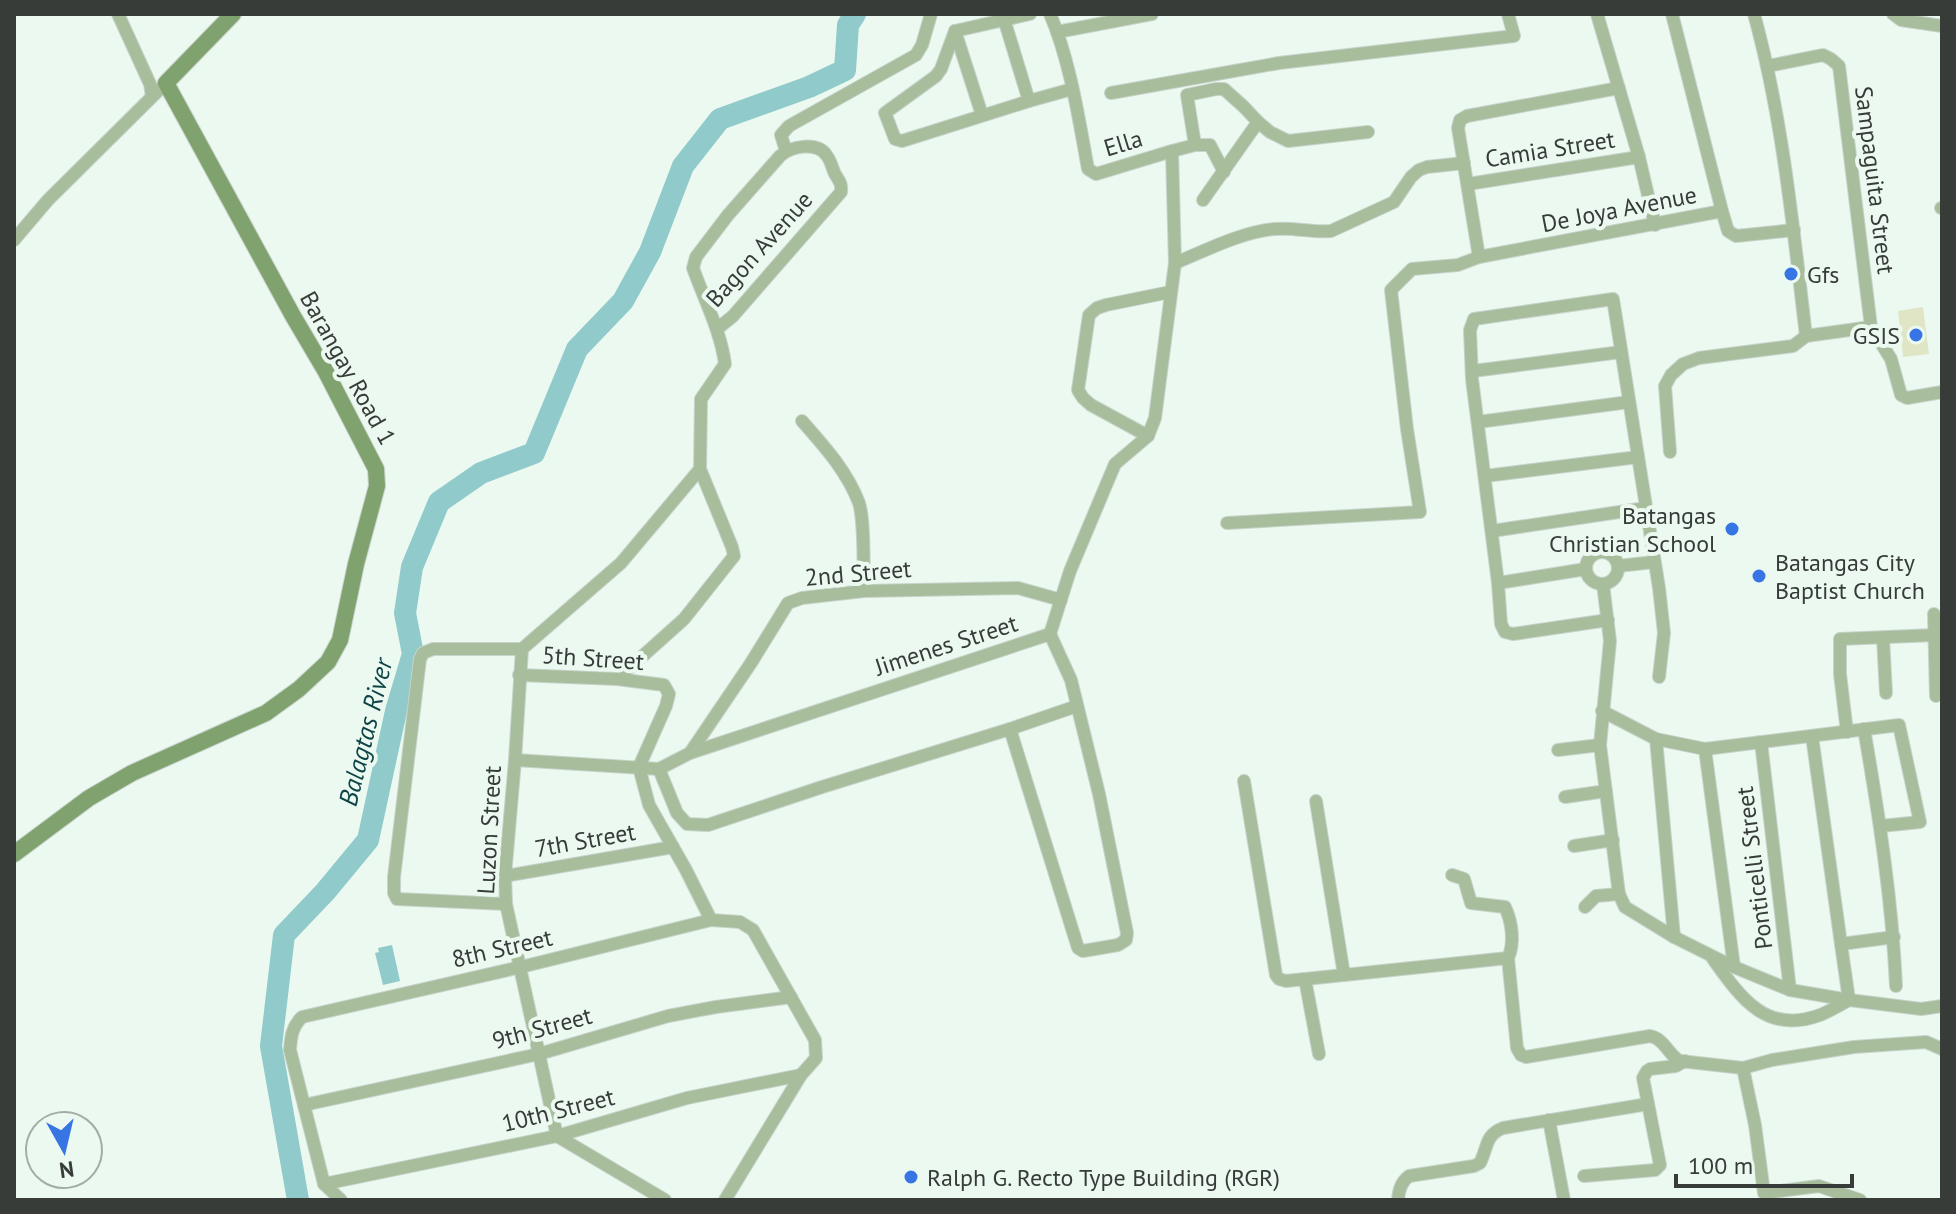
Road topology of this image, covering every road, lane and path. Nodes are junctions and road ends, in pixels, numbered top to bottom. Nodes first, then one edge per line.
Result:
1 (118, 14) edge
2 (233, 14) edge
3 (931, 14) edge
4 (1030, 14) edge
5 (1050, 14) edge
6 (1152, 14) edge
7 (1508, 14) edge
8 (1597, 14) edge
9 (1672, 14) edge
10 (1754, 14) edge
11 (1893, 14) edge
12 (1004, 19) junction
13 (1939, 22) edge
14 (955, 31) junction
15 (1057, 32) junction
16 (1768, 66) junction
17 (166, 83) junction
18 (1619, 88) junction
19 (1072, 89) junction
20 (1111, 93) dead end
21 (152, 96) junction
22 (1029, 101) junction
23 (982, 115) junction
24 (1258, 122) junction
25 (1368, 132) dead end
26 (1195, 145) junction
27 (786, 151) junction
28 (1172, 151) junction
29 (1639, 157) junction
30 (1464, 163) junction
31 (1224, 172) junction
32 (1468, 184) junction
33 (1203, 200) dead end
34 (1722, 211) junction
35 (1655, 225) junction
36 (1794, 230) junction
37 (14, 240) edge
38 (1479, 257) junction
39 (1175, 263) junction
40 (1170, 292) junction
41 (1871, 327) junction
42 (717, 329) junction
43 (1806, 336) junction
44 (1621, 352) junction
45 (1473, 371) junction
46 (1942, 392) edge
47 (1629, 402) junction
48 (802, 421) dead end
49 (1478, 422) junction
50 (1148, 436) junction
51 (1670, 452) dead end
52 (1638, 457) junction
53 (700, 469) junction
54 (1485, 476) junction
55 (1646, 508) junction
56 (1227, 523) dead end
57 (1492, 531) junction
58 (1654, 562) junction
59 (1618, 566) junction
60 (1586, 569) junction
61 (1498, 583) junction
62 (1603, 584) junction
63 (864, 591) junction
64 (1061, 600) junction
65 (1934, 614) dead end
66 (1608, 620) junction
67 (1050, 634) junction
68 (1935, 635) junction
69 (1883, 638) junction
70 (522, 649) junction
71 (519, 675) junction
72 (1659, 677) dead end
73 (617, 679) junction
74 (1886, 693) dead end
75 (1936, 696) dead end
76 (1077, 706) junction
77 (1602, 711) junction
78 (1010, 729) junction
79 (1864, 729) junction
80 (1847, 732) junction
81 (1812, 736) junction
82 (1656, 739) junction
83 (1761, 742) junction
84 (1600, 745) junction
85 (1705, 749) junction
86 (1558, 750) dead end
87 (690, 753) junction
88 (515, 760) junction
89 (639, 767) junction
90 (659, 769) junction
91 (1244, 781) dead end
92 (1606, 791) junction
93 (1565, 797) dead end
94 (1316, 801) dead end
95 (1881, 826) junction
96 (1613, 840) junction
97 (1574, 846) dead end
98 (673, 847) junction
99 (14, 854) edge
100 (1452, 875) dead end
101 (505, 876) junction
102 (1619, 894) junction
103 (506, 904) junction
104 (1585, 907) dead end
105 (711, 920) junction
106 (1674, 937) junction
107 (1894, 937) junction
108 (1841, 944) junction
109 (1712, 956) junction
110 (1508, 958) junction
111 (521, 967) junction
112 (1734, 967) junction
113 (1344, 975) junction
114 (1305, 979) junction
115 (1896, 986) dead end
116 (1790, 990) junction
117 (791, 997) junction
118 (1849, 1000) junction
119 (1942, 1006) edge
120 (1942, 1049) edge
121 (539, 1054) junction
122 (1319, 1054) dead end
123 (1685, 1061) junction
124 (1743, 1068) junction
125 (801, 1075) junction
126 (1648, 1104) junction
127 (304, 1105) junction
128 (1549, 1120) junction
129 (557, 1136) junction
130 (1584, 1176) dead end
131 (324, 1184) junction
132 (1764, 1196) edge
133 (659, 1199) edge
134 (341, 1200) edge
135 (725, 1200) edge
136 (1398, 1200) edge
137 (1564, 1200) edge
138 (1860, 1200) edge

1 - 21 street
2 - 17 street
3 - 27 street
4 - 12 street
5 - 15 street, Ella
6 - 15 street
7 - 20 street
8 - 18 street
9 - 34 street
10 - 16 street
11 - 13 street
12 - 14 street
12 - 22 street
14 - 23 street
14 - 23 street
15 - 19 street, Ella
16 - 36 street
16 - 41 street, Sampaguita Street
17 - 21 street
17 - 99 street, Barangay Road 1
18 - 29 street
18 - 30 street
19 - 22 street
19 - 28 street, Ella
21 - 37 street
22 - 23 street
24 - 25 street
24 - 26 street
24 - 31 street
26 - 28 street
26 - 31 street
27 - 42 street, Bagon Avenue
27 - 42 street, Bagon Avenue
28 - 39 street, Ella
29 - 32 street, Camia Street
29 - 35 street
30 - 32 street
30 - 39 street
31 - 33 street
32 - 38 street
34 - 35 street, De Joya Avenue
34 - 36 street, De Joya Avenue
35 - 38 street, De Joya Avenue
36 - 43 street
38 - 56 street, De Joya Avenue
39 - 40 street
40 - 50 street
40 - 50 street
41 - 43 street
41 - 46 street
42 - 53 street
43 - 51 street
44 - 45 street
44 - 45 street
44 - 47 street
45 - 49 street
47 - 49 street
47 - 52 street
48 - 63 street
49 - 54 street
50 - 64 street, Jimenes Street
52 - 54 street
52 - 55 street
53 - 70 street
53 - 73 street
54 - 57 street
55 - 57 street
55 - 58 street
57 - 61 street
58 - 59 street
58 - 72 street
59 - 60 street
59 - 62 street
60 - 61 street
60 - 62 street
61 - 66 street
62 - 66 street
63 - 64 street, 2nd Street
63 - 87 street, 2nd Street
64 - 67 street, Jimenes Street
65 - 68 street
66 - 77 street
67 - 76 street
67 - 87 street, Jimenes Street
68 - 69 street
68 - 75 street
69 - 74 street
69 - 80 street
70 - 71 street, Luzon Street
70 - 103 street
71 - 73 street, 5th Street
71 - 88 street, Luzon Street
73 - 89 street, 5th Street
76 - 78 street
76 - 78 street
77 - 82 street
77 - 84 street
78 - 90 street
79 - 80 street
79 - 95 street
79 - 95 street
80 - 81 street
81 - 83 street
81 - 108 street
82 - 85 street
82 - 106 street
83 - 85 street
83 - 116 street, Ponticelli Street
84 - 86 street
84 - 92 street
85 - 112 street
87 - 90 street, Jimenes Street
88 - 89 street
88 - 101 street, Luzon Street
89 - 90 street
89 - 98 street
91 - 114 street
92 - 93 street
92 - 96 street
94 - 113 street
95 - 107 street
96 - 97 street
96 - 102 street
98 - 101 street, 7th Street
98 - 105 street
100 - 110 street
101 - 103 street, Luzon Street
102 - 104 street
102 - 106 street
103 - 111 street, Luzon Street
105 - 111 street, 8th Street
105 - 117 street
106 - 109 street
107 - 108 street
107 - 115 street
108 - 118 street
109 - 112 street
109 - 118 street
110 - 113 street
110 - 123 street
111 - 121 street, Luzon Street
111 - 127 street, 8th Street
112 - 116 street
113 - 114 street
114 - 122 street
116 - 118 street
117 - 121 street, 9th Street
117 - 125 street
118 - 119 street
120 - 124 street
121 - 127 street, 9th Street
121 - 129 street, Luzon Street
123 - 124 street
123 - 126 street
124 - 132 street
125 - 129 street, 10th Street
125 - 135 street
126 - 128 street
126 - 130 street
127 - 131 street
128 - 136 street
128 - 137 street
129 - 131 street, 10th Street
129 - 133 street
131 - 134 street
132 - 138 street

